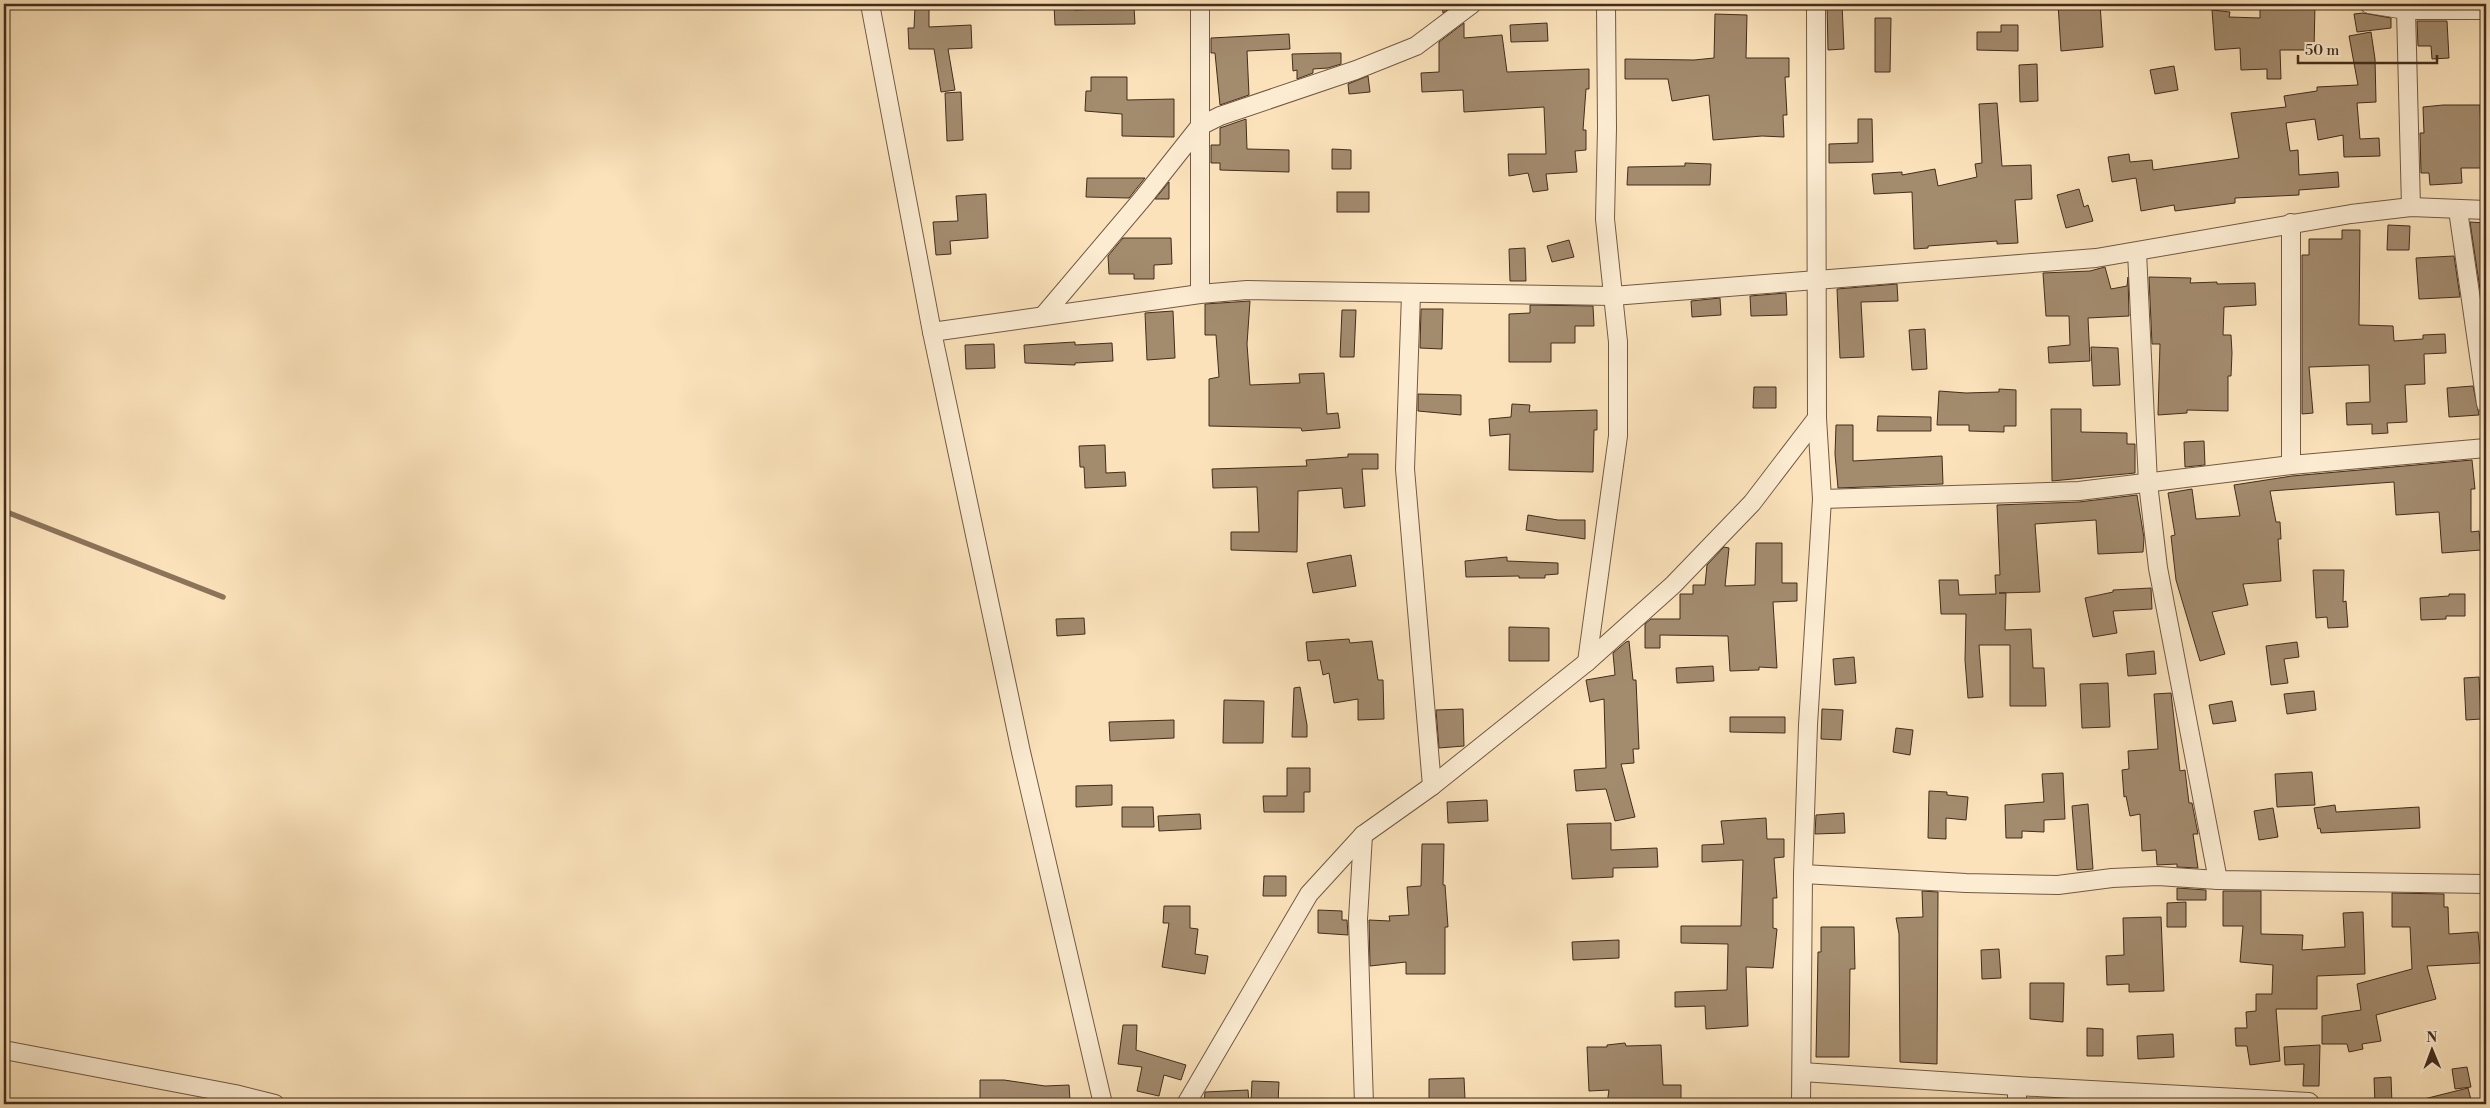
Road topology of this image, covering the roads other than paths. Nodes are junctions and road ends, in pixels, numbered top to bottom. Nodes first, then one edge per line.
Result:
1 (870, 4) edge
2 (1200, 4) edge
3 (1472, 4) edge
4 (1606, 4) edge
5 (1816, 4) edge
6 (2370, 4) edge
7 (2406, 10) junction
8 (2486, 10) edge
9 (1200, 126) junction
10 (2411, 207) junction
11 (2458, 210) junction
12 (2486, 210) edge
13 (2291, 223) junction
14 (2137, 252) junction
15 (1816, 279) junction
16 (1200, 294) junction
17 (1411, 294) junction
18 (1613, 296) junction
19 (1044, 316) junction
20 (932, 332) junction
21 (2486, 404) edge
22 (1817, 418) junction
23 (2486, 448) edge
24 (2291, 465) junction
25 (2148, 483) junction
26 (1822, 498) junction
27 (1587, 662) junction
28 (1432, 786) junction
29 (1363, 835) junction
30 (1803, 874) junction
31 (2218, 880) junction
32 (2486, 884) edge
33 (4, 1050) edge
34 (1802, 1072) junction
35 (2017, 1086) junction
36 (274, 1104) edge
37 (1103, 1104) edge
38 (1186, 1104) edge
39 (1364, 1104) edge
40 (1802, 1104) edge
41 (2017, 1104) edge
42 (2311, 1104) edge

1 - 20 street
2 - 9 street
3 - 9 street
4 - 18 street
5 - 15 street
6 - 7 street
7 - 8 street
7 - 10 street
9 - 16 street
9 - 19 street
10 - 11 street
10 - 13 street
11 - 12 street
11 - 21 street
13 - 14 street
13 - 24 street
14 - 15 street
14 - 25 street
15 - 18 street
15 - 22 street
16 - 17 street
16 - 19 street
17 - 18 street
17 - 28 street
18 - 27 street
19 - 20 street
20 - 37 street
22 - 26 street
22 - 27 street
23 - 24 street
24 - 25 street
25 - 26 street
25 - 31 street
26 - 30 street
27 - 28 street
28 - 29 street
29 - 38 street
29 - 39 street
30 - 31 street
30 - 34 street
31 - 32 street
33 - 36 street
34 - 35 street
34 - 40 street
35 - 41 street
35 - 42 street

